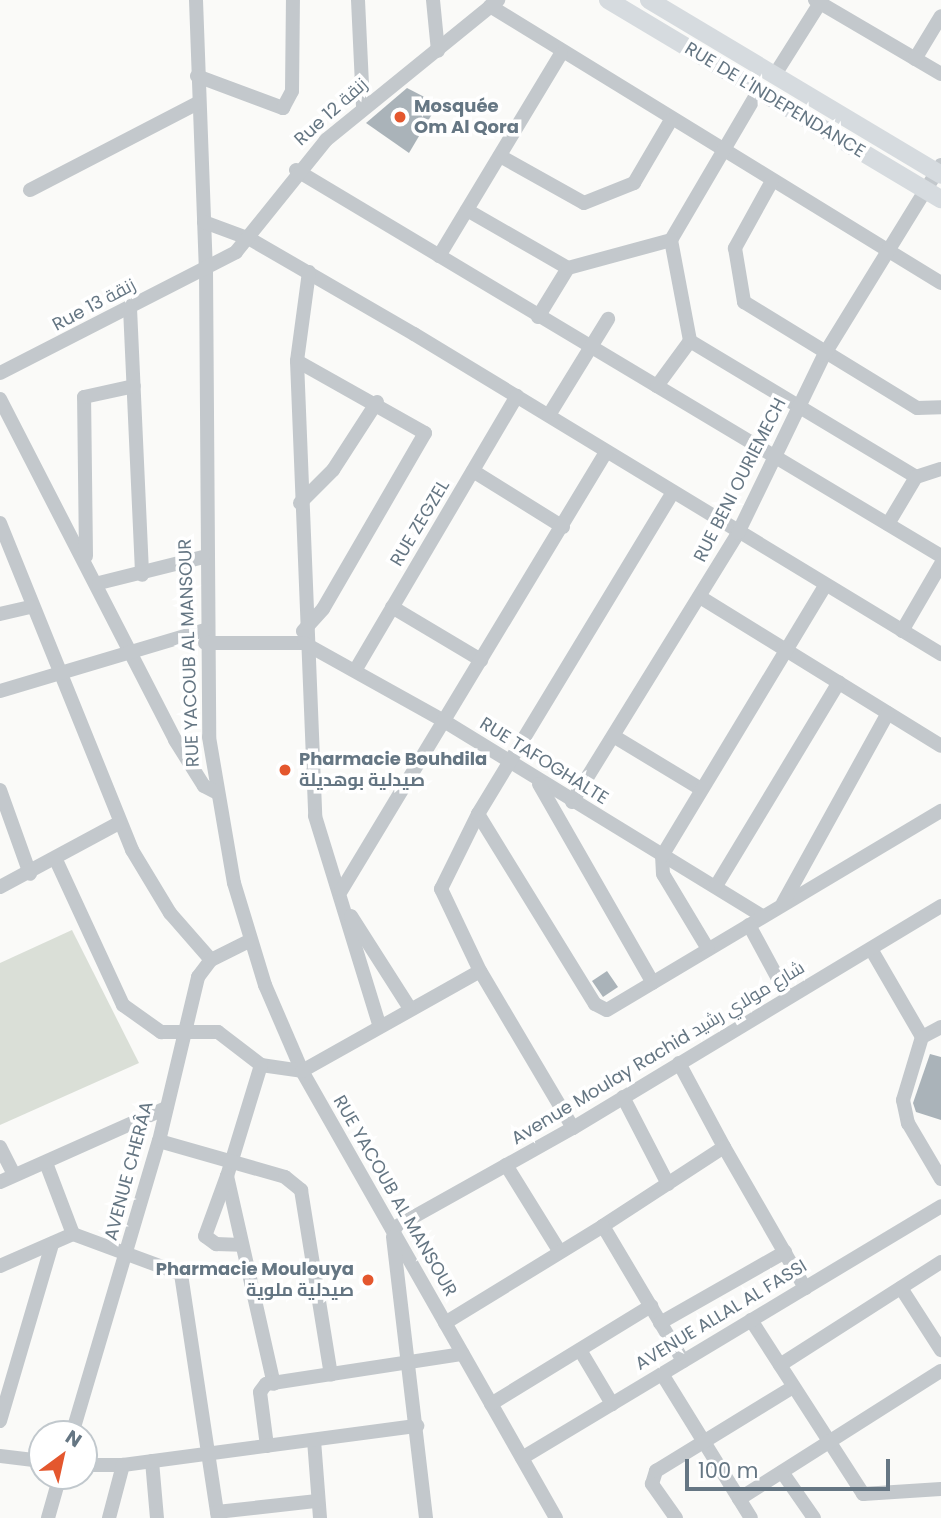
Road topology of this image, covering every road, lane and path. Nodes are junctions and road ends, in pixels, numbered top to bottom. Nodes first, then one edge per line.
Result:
1 (196, 0) edge
2 (293, 0) edge
3 (358, 0) edge
4 (433, 0) edge
5 (608, 0) edge
6 (649, 0) edge
7 (818, 1) edge
8 (494, 3) edge
9 (941, 16) edge
10 (438, 51) junction
11 (561, 54) junction
12 (915, 59) junction
13 (941, 74) edge
14 (197, 76) junction
15 (774, 76) junction
16 (759, 90) junction
17 (198, 103) junction
18 (363, 106) junction
19 (671, 120) junction
20 (722, 152) junction
21 (500, 156) junction
22 (296, 170) junction
23 (939, 171) edge
24 (772, 181) junction
25 (30, 190) dead end
26 (933, 194) edge
27 (467, 210) junction
28 (204, 222) junction
29 (250, 239) junction
30 (671, 240) junction
31 (888, 251) junction
32 (439, 256) junction
33 (568, 268) junction
34 (206, 269) junction
35 (309, 272) junction
36 (941, 283) edge
37 (130, 308) junction
38 (538, 317) junction
39 (608, 318) dead end
40 (690, 341) junction
41 (592, 347) junction
42 (824, 355) junction
43 (297, 361) junction
44 (0, 373) edge
45 (134, 386) junction
46 (657, 386) junction
47 (517, 396) junction
48 (0, 399) edge
49 (377, 402) junction
50 (941, 407) edge
51 (799, 408) junction
52 (549, 415) junction
53 (606, 452) junction
54 (775, 457) junction
55 (941, 469) edge
56 (473, 471) junction
57 (916, 477) junction
58 (672, 494) junction
59 (300, 503) junction
60 (0, 523) edge
61 (888, 524) junction
62 (563, 527) junction
63 (738, 533) junction
64 (941, 556) edge
65 (204, 557) junction
66 (7, 558) edge
67 (86, 560) junction
68 (941, 564) edge
69 (142, 575) junction
70 (99, 583) junction
71 (825, 586) junction
72 (700, 597) junction
73 (31, 607) junction
74 (392, 607) junction
75 (0, 614) edge
76 (902, 631) junction
77 (205, 637) junction
78 (303, 637) junction
79 (131, 649) junction
80 (785, 649) junction
81 (941, 654) edge
82 (481, 660) junction
83 (356, 669) junction
84 (58, 673) junction
85 (839, 682) junction
86 (0, 691) edge
87 (888, 713) junction
88 (444, 721) junction
89 (615, 737) junction
90 (941, 746) edge
91 (510, 762) junction
92 (537, 780) junction
93 (701, 789) junction
94 (0, 790) edge
95 (216, 792) junction
96 (572, 802) junction
97 (941, 811) edge
98 (478, 814) junction
99 (119, 823) junction
100 (662, 856) junction
101 (56, 860) junction
102 (30, 874) junction
103 (716, 886) junction
104 (0, 887) edge
105 (341, 891) junction
106 (783, 903) junction
107 (941, 906) edge
108 (350, 915) junction
109 (762, 916) junction
110 (749, 925) junction
111 (249, 941) junction
112 (708, 949) junction
113 (871, 949) junction
114 (211, 960) junction
115 (480, 971) junction
116 (653, 983) junction
117 (788, 997) junction
118 (409, 1007) junction
119 (379, 1024) junction
120 (941, 1027) edge
121 (181, 1034) junction
122 (922, 1037) junction
123 (679, 1063) junction
124 (261, 1065) junction
125 (302, 1071) junction
126 (623, 1097) junction
127 (166, 1108) junction
128 (573, 1128) junction
129 (159, 1141) junction
130 (0, 1147) edge
131 (724, 1147) junction
132 (227, 1160) junction
133 (46, 1163) junction
134 (506, 1166) junction
135 (227, 1176) junction
136 (7, 1179) edge
137 (941, 1179) edge
138 (668, 1184) junction
139 (941, 1206) edge
140 (603, 1226) junction
141 (392, 1229) junction
142 (73, 1234) junction
143 (52, 1244) junction
144 (242, 1245) junction
145 (560, 1252) junction
146 (785, 1252) junction
147 (127, 1255) junction
148 (941, 1262) edge
149 (0, 1266) edge
150 (805, 1288) junction
151 (901, 1288) junction
152 (650, 1306) junction
153 (751, 1320) junction
154 (445, 1322) junction
155 (660, 1323) junction
156 (580, 1349) junction
157 (941, 1350) edge
158 (463, 1354) junction
159 (683, 1361) junction
160 (409, 1364) junction
161 (780, 1365) junction
162 (941, 1371) edge
163 (662, 1374) junction
164 (331, 1375) junction
165 (274, 1384) junction
166 (793, 1387) junction
167 (491, 1404) junction
168 (612, 1404) junction
169 (76, 1420) edge
170 (0, 1421) edge
171 (417, 1426) junction
172 (313, 1440) junction
173 (704, 1442) junction
174 (827, 1444) junction
175 (267, 1446) junction
176 (206, 1455) junction
177 (0, 1456) edge
178 (522, 1458) junction
179 (28, 1459) edge
180 (152, 1461) junction
181 (98, 1465) edge
182 (123, 1465) junction
183 (782, 1472) junction
184 (941, 1489) edge
185 (56, 1490) edge
186 (739, 1499) junction
187 (317, 1501) junction
188 (217, 1515) edge
189 (48, 1518) edge
190 (109, 1518) edge
191 (157, 1518) edge
192 (320, 1518) edge
193 (426, 1518) edge
194 (556, 1518) edge
195 (676, 1518) edge
196 (751, 1518) edge
197 (814, 1518) edge

1 - 14 street, RUE YACOUB AL MANSOUR
2 - 14 street
3 - 18 street
4 - 10 street
5 - 16 main road, RUE DE L'INDEPENDANCE
6 - 15 main road, RUE DE L'INDEPENDANCE
7 - 12 street
7 - 15 street
8 - 10 street, Rue 12 زنقة
8 - 11 street
9 - 12 street
10 - 18 street, Rue 12 زنقة
11 - 19 street
11 - 21 street
12 - 13 street
14 - 17 street, RUE YACOUB AL MANSOUR
15 - 23 main road, RUE DE L'INDEPENDANCE
16 - 20 street
16 - 26 main road, RUE DE L'INDEPENDANCE
17 - 25 street
17 - 28 street, RUE YACOUB AL MANSOUR
18 - 22 street, Rue 12 زنقة
19 - 20 street
19 - 21 street
20 - 24 street
20 - 30 street
21 - 27 street
22 - 29 street, Rue 12 زنقة
22 - 32 street
23 - 26 street, RUE BENI OURIEMECH
24 - 31 street
24 - 42 street
26 - 31 street, RUE BENI OURIEMECH
27 - 32 street
27 - 33 street
28 - 29 street
28 - 34 street, RUE YACOUB AL MANSOUR
29 - 34 street, Rue 12 زنقة
29 - 35 street
30 - 33 street
30 - 40 street
31 - 36 street
31 - 42 street, RUE BENI OURIEMECH
32 - 38 street
33 - 38 street
34 - 37 street, Rue 13 زنقة
34 - 65 street, RUE YACOUB AL MANSOUR
35 - 43 street
35 - 47 street
37 - 44 street, Rue 13 زنقة
37 - 45 street
38 - 41 street
39 - 41 street
40 - 46 street
40 - 51 street
41 - 46 street
41 - 52 street
42 - 50 street
42 - 51 street, RUE BENI OURIEMECH
43 - 49 street
43 - 59 street
45 - 67 street
45 - 69 street
46 - 54 street
47 - 52 street
47 - 56 street, RUE ZEGZEL
48 - 67 street
49 - 59 street
49 - 78 street
51 - 54 street, RUE BENI OURIEMECH
51 - 57 street
52 - 53 street
53 - 58 street
53 - 62 street
54 - 61 street
54 - 63 street, RUE BENI OURIEMECH
55 - 57 street
56 - 62 street
56 - 74 street, RUE ZEGZEL
57 - 61 street
58 - 63 street
58 - 91 street
59 - 78 street
60 - 66 street
61 - 64 street
62 - 82 street
63 - 71 street
63 - 72 street, RUE BENI OURIEMECH
65 - 69 street
65 - 77 street, RUE YACOUB AL MANSOUR
66 - 73 street
67 - 70 street
68 - 76 street
69 - 70 street
70 - 79 street
71 - 76 street
71 - 80 street
72 - 80 street
72 - 89 street, RUE BENI OURIEMECH
73 - 75 street
73 - 84 street
74 - 82 street
74 - 83 street, RUE ZEGZEL
76 - 81 street
77 - 78 street
77 - 79 street
77 - 95 street, RUE YACOUB AL MANSOUR
78 - 83 street, RUE TAFOGHALTE
78 - 105 street
79 - 84 street
79 - 95 street
80 - 85 street
80 - 93 street
82 - 88 street
83 - 88 street, RUE TAFOGHALTE
84 - 86 street
84 - 99 street
85 - 87 street
85 - 103 street
87 - 90 street
87 - 106 street
88 - 91 street, RUE TAFOGHALTE
88 - 105 street
89 - 93 street
89 - 96 street, RUE BENI OURIEMECH
91 - 92 street, RUE TAFOGHALTE
91 - 98 street
92 - 96 street, RUE TAFOGHALTE
92 - 116 street
93 - 100 street
94 - 102 street
95 - 111 street, RUE YACOUB AL MANSOUR
96 - 100 street, RUE TAFOGHALTE
97 - 106 street
98 - 115 street
98 - 116 street
99 - 101 street
99 - 114 street
100 - 103 street, RUE TAFOGHALTE
100 - 112 street
101 - 102 street
101 - 121 street
102 - 104 street
103 - 109 street, RUE TAFOGHALTE
105 - 108 street
106 - 109 street
107 - 113 street, Avenue Moulay Rachid شارع مولاي رشيد
108 - 118 street
108 - 119 street
109 - 110 street
110 - 112 street
110 - 117 street
111 - 114 street
111 - 125 street, RUE YACOUB AL MANSOUR
112 - 116 street
113 - 117 street, Avenue Moulay Rachid شارع مولاي رشيد
113 - 122 street
114 - 121 street, AVENUE CHERÂA
115 - 118 street
115 - 128 street
117 - 123 street, Avenue Moulay Rachid شارع مولاي رشيد
118 - 119 street
119 - 125 street
120 - 122 street
121 - 124 street
121 - 127 street, AVENUE CHERÂA
122 - 137 street
123 - 126 street, Avenue Moulay Rachid شارع مولاي رشيد
123 - 131 street
124 - 125 street
124 - 132 street
125 - 141 street, RUE YACOUB AL MANSOUR
126 - 128 street, Avenue Moulay Rachid شارع مولاي رشيد
126 - 138 street
127 - 129 street, AVENUE CHERÂA
127 - 133 street
128 - 134 street, Avenue Moulay Rachid شارع مولاي رشيد
129 - 132 street
129 - 147 street, AVENUE CHERÂA
130 - 136 street
131 - 138 street
131 - 146 street
132 - 135 street
132 - 164 street
133 - 136 street
133 - 142 street
134 - 141 street, Avenue Moulay Rachid شارع مولاي رشيد
134 - 145 street
135 - 144 street
135 - 144 street
138 - 140 street
139 - 150 street, AVENUE ALLAL AL FASSI
140 - 145 street
140 - 152 street
141 - 154 street, RUE YACOUB AL MANSOUR
141 - 160 street
142 - 143 street
142 - 147 street
143 - 149 street
143 - 170 street
144 - 165 street
145 - 154 street
146 - 150 street
146 - 155 street
147 - 169 street, AVENUE CHERÂA
147 - 176 street
148 - 151 street
150 - 153 street, AVENUE ALLAL AL FASSI
151 - 157 street
151 - 161 street
152 - 155 street
152 - 156 street
153 - 159 street, AVENUE ALLAL AL FASSI
153 - 161 street
154 - 158 street, RUE YACOUB AL MANSOUR
155 - 159 street
156 - 167 street
156 - 168 street
158 - 160 street
158 - 167 street, RUE YACOUB AL MANSOUR
159 - 163 street, AVENUE ALLAL AL FASSI
160 - 164 street
160 - 171 street
161 - 166 street
162 - 174 street
163 - 168 street, AVENUE ALLAL AL FASSI
163 - 173 street
164 - 165 street
165 - 175 street
166 - 173 street
166 - 174 street
167 - 178 street, RUE YACOUB AL MANSOUR
168 - 178 street, AVENUE ALLAL AL FASSI
171 - 172 street
171 - 193 street
172 - 175 street
172 - 187 street
173 - 186 street
173 - 195 street
174 - 183 street
174 - 184 street
175 - 176 street
176 - 180 street
176 - 188 street
177 - 179 street
178 - 194 street, RUE YACOUB AL MANSOUR
180 - 182 street
180 - 191 street
181 - 182 street
182 - 190 street
183 - 186 street
183 - 197 street
185 - 189 street
186 - 196 street
187 - 188 street
187 - 192 street

